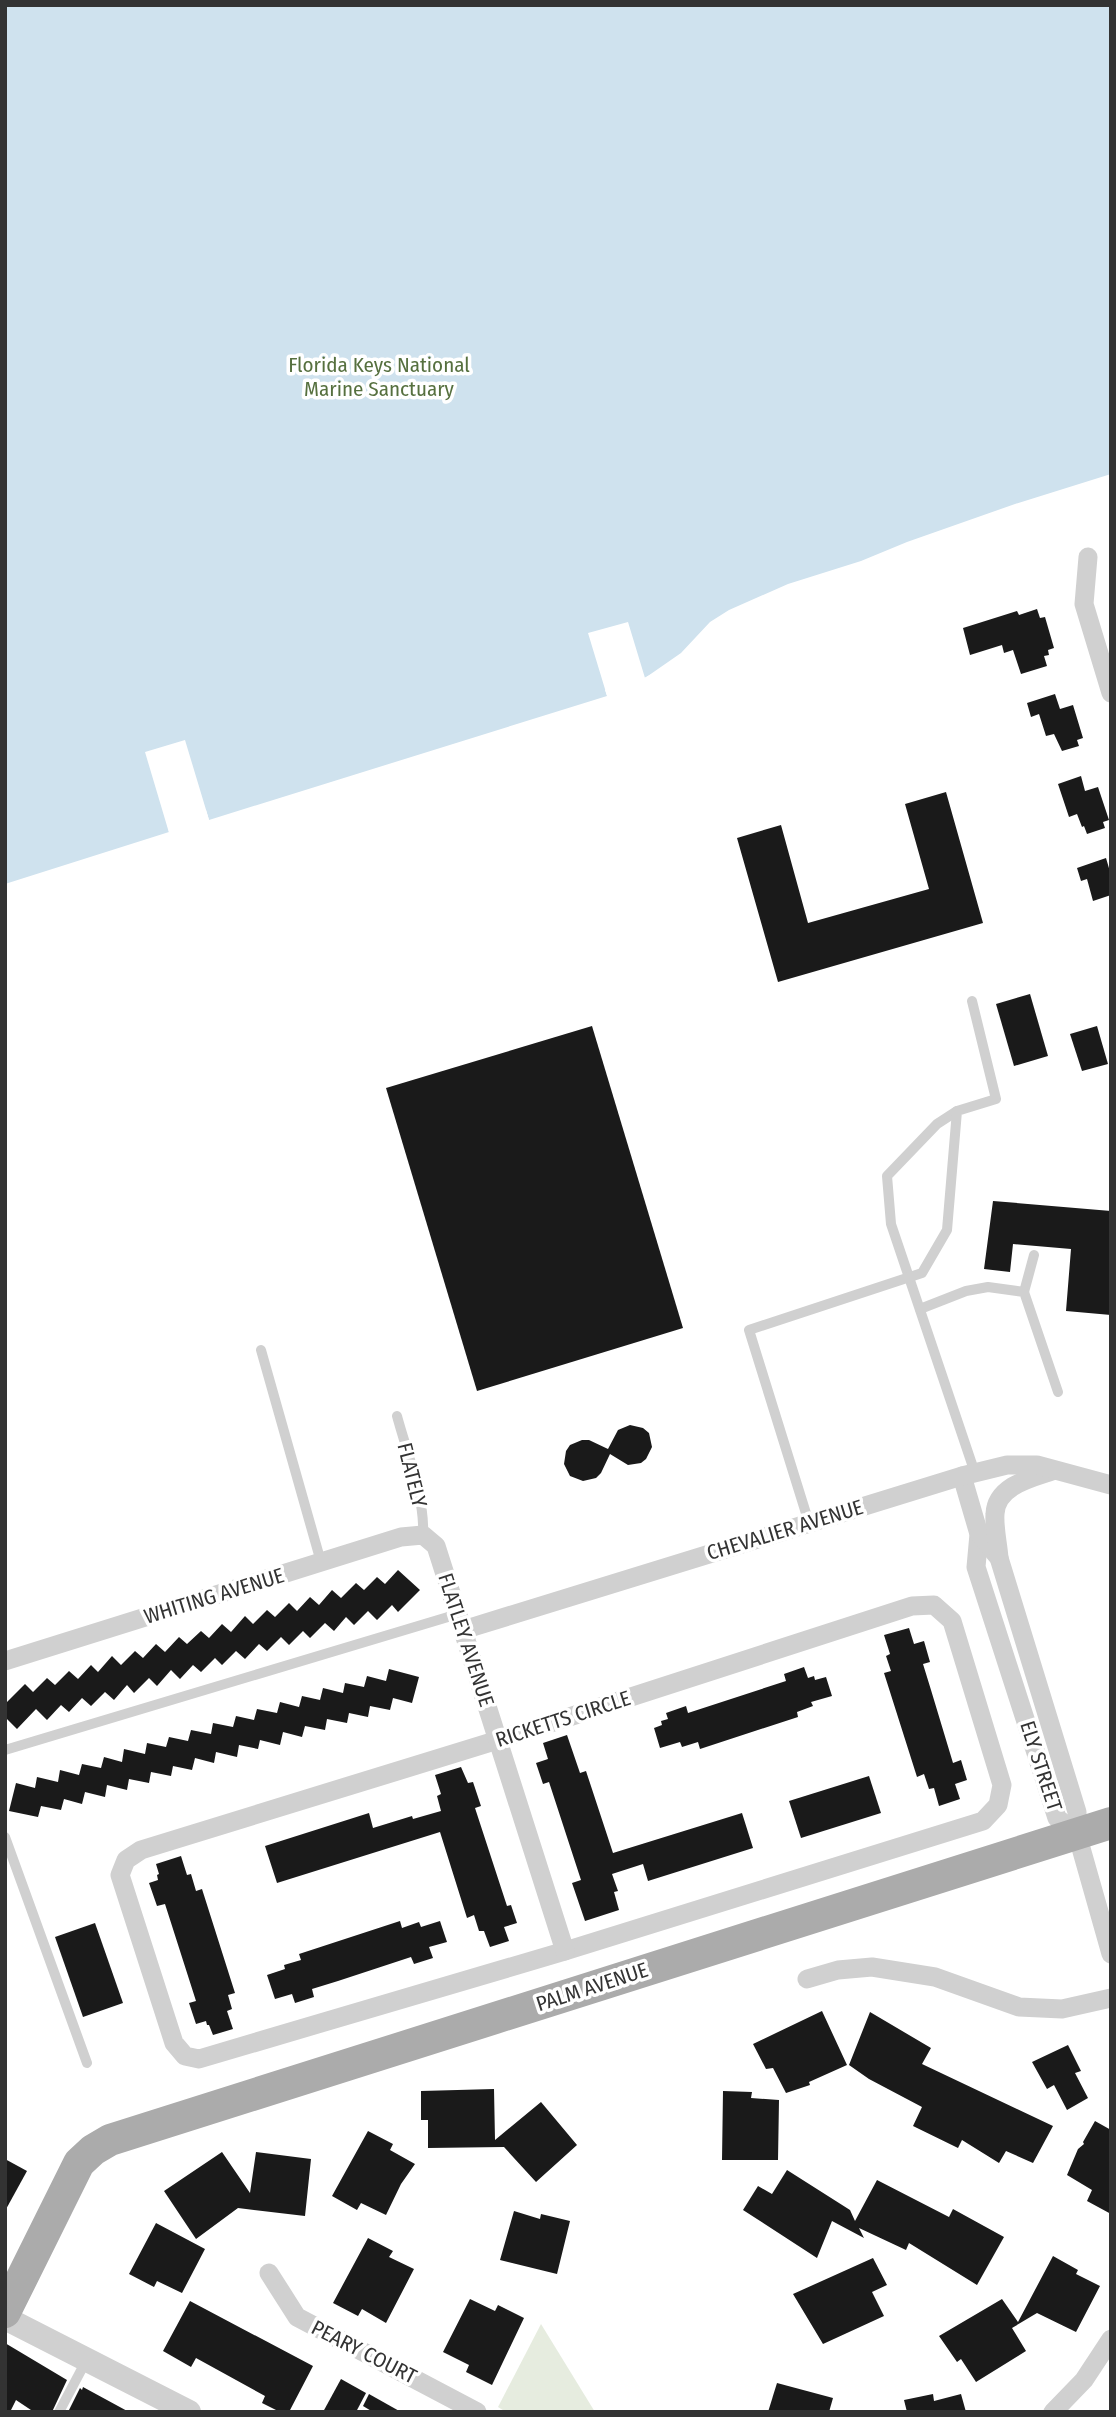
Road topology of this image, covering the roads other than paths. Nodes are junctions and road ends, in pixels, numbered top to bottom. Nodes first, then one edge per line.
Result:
1 (1088, 556) dead end
2 (1111, 693) edge
3 (972, 1001) dead end
4 (957, 1111) junction
5 (1034, 1255) dead end
6 (910, 1277) junction
7 (1024, 1292) junction
8 (920, 1308) junction
9 (261, 1350) dead end
10 (1058, 1392) dead end
11 (397, 1416) dead end
12 (1055, 1470) junction
13 (969, 1474) junction
14 (1111, 1485) edge
15 (809, 1523) junction
16 (979, 1534) junction
17 (423, 1535) junction
18 (999, 1558) junction
19 (321, 1562) junction
20 (460, 1622) junction
21 (1028, 1652) junction
22 (1006, 1659) junction
23 (5, 1661) edge
24 (498, 1740) junction
25 (5, 1750) edge
26 (1059, 1754) junction
27 (1038, 1760) junction
28 (1111, 1823) edge
29 (1077, 1834) junction
30 (5, 1837) edge
31 (565, 1951) junction
32 (1111, 1954) edge
33 (807, 1979) dead end
34 (1111, 1998) edge
35 (87, 2063) dead end
36 (269, 2273) dead end
37 (5, 2312) edge
38 (5, 2318) edge
39 (1111, 2339) edge
40 (86, 2360) junction
41 (59, 2412) edge
42 (189, 2412) edge
43 (477, 2412) edge
44 (1052, 2412) edge

1 - 2 street
3 - 4 lane
4 - 6 lane
4 - 6 lane
5 - 7 lane
6 - 8 lane
6 - 15 lane
7 - 8 lane
7 - 10 lane
8 - 13 lane
9 - 19 lane
11 - 17 lane, FLATELY
12 - 13 street, CHEVALIER AVENUE
12 - 14 street, CHEVALIER AVENUE
12 - 18 street, ELY STREET
13 - 15 street, CHEVALIER AVENUE
13 - 16 street, ELY STREET
15 - 20 street, CHEVALIER AVENUE
16 - 18 street, ELY STREET
16 - 22 street, ELY STREET
17 - 19 street, WHITING AVENUE
17 - 20 street, FLATLEY AVENUE
18 - 21 street, ELY STREET
19 - 23 street, WHITING AVENUE
20 - 24 street, FLATLEY AVENUE
20 - 25 lane
21 - 22 street
21 - 26 street, ELY STREET
22 - 27 street, ELY STREET
24 - 31 street, FLATLEY AVENUE
24 - 31 street, RICKETTS CIRCLE
24 - 31 street, RICKETTS CIRCLE
26 - 27 street
26 - 29 street, ELY STREET
27 - 29 street, ELY STREET
28 - 29 main road, PALM AVENUE
29 - 32 street
29 - 37 main road, PALM AVENUE
30 - 35 lane
33 - 34 street
36 - 43 street, PEARY COURT
38 - 40 street
39 - 44 street
40 - 41 lane
40 - 42 street

